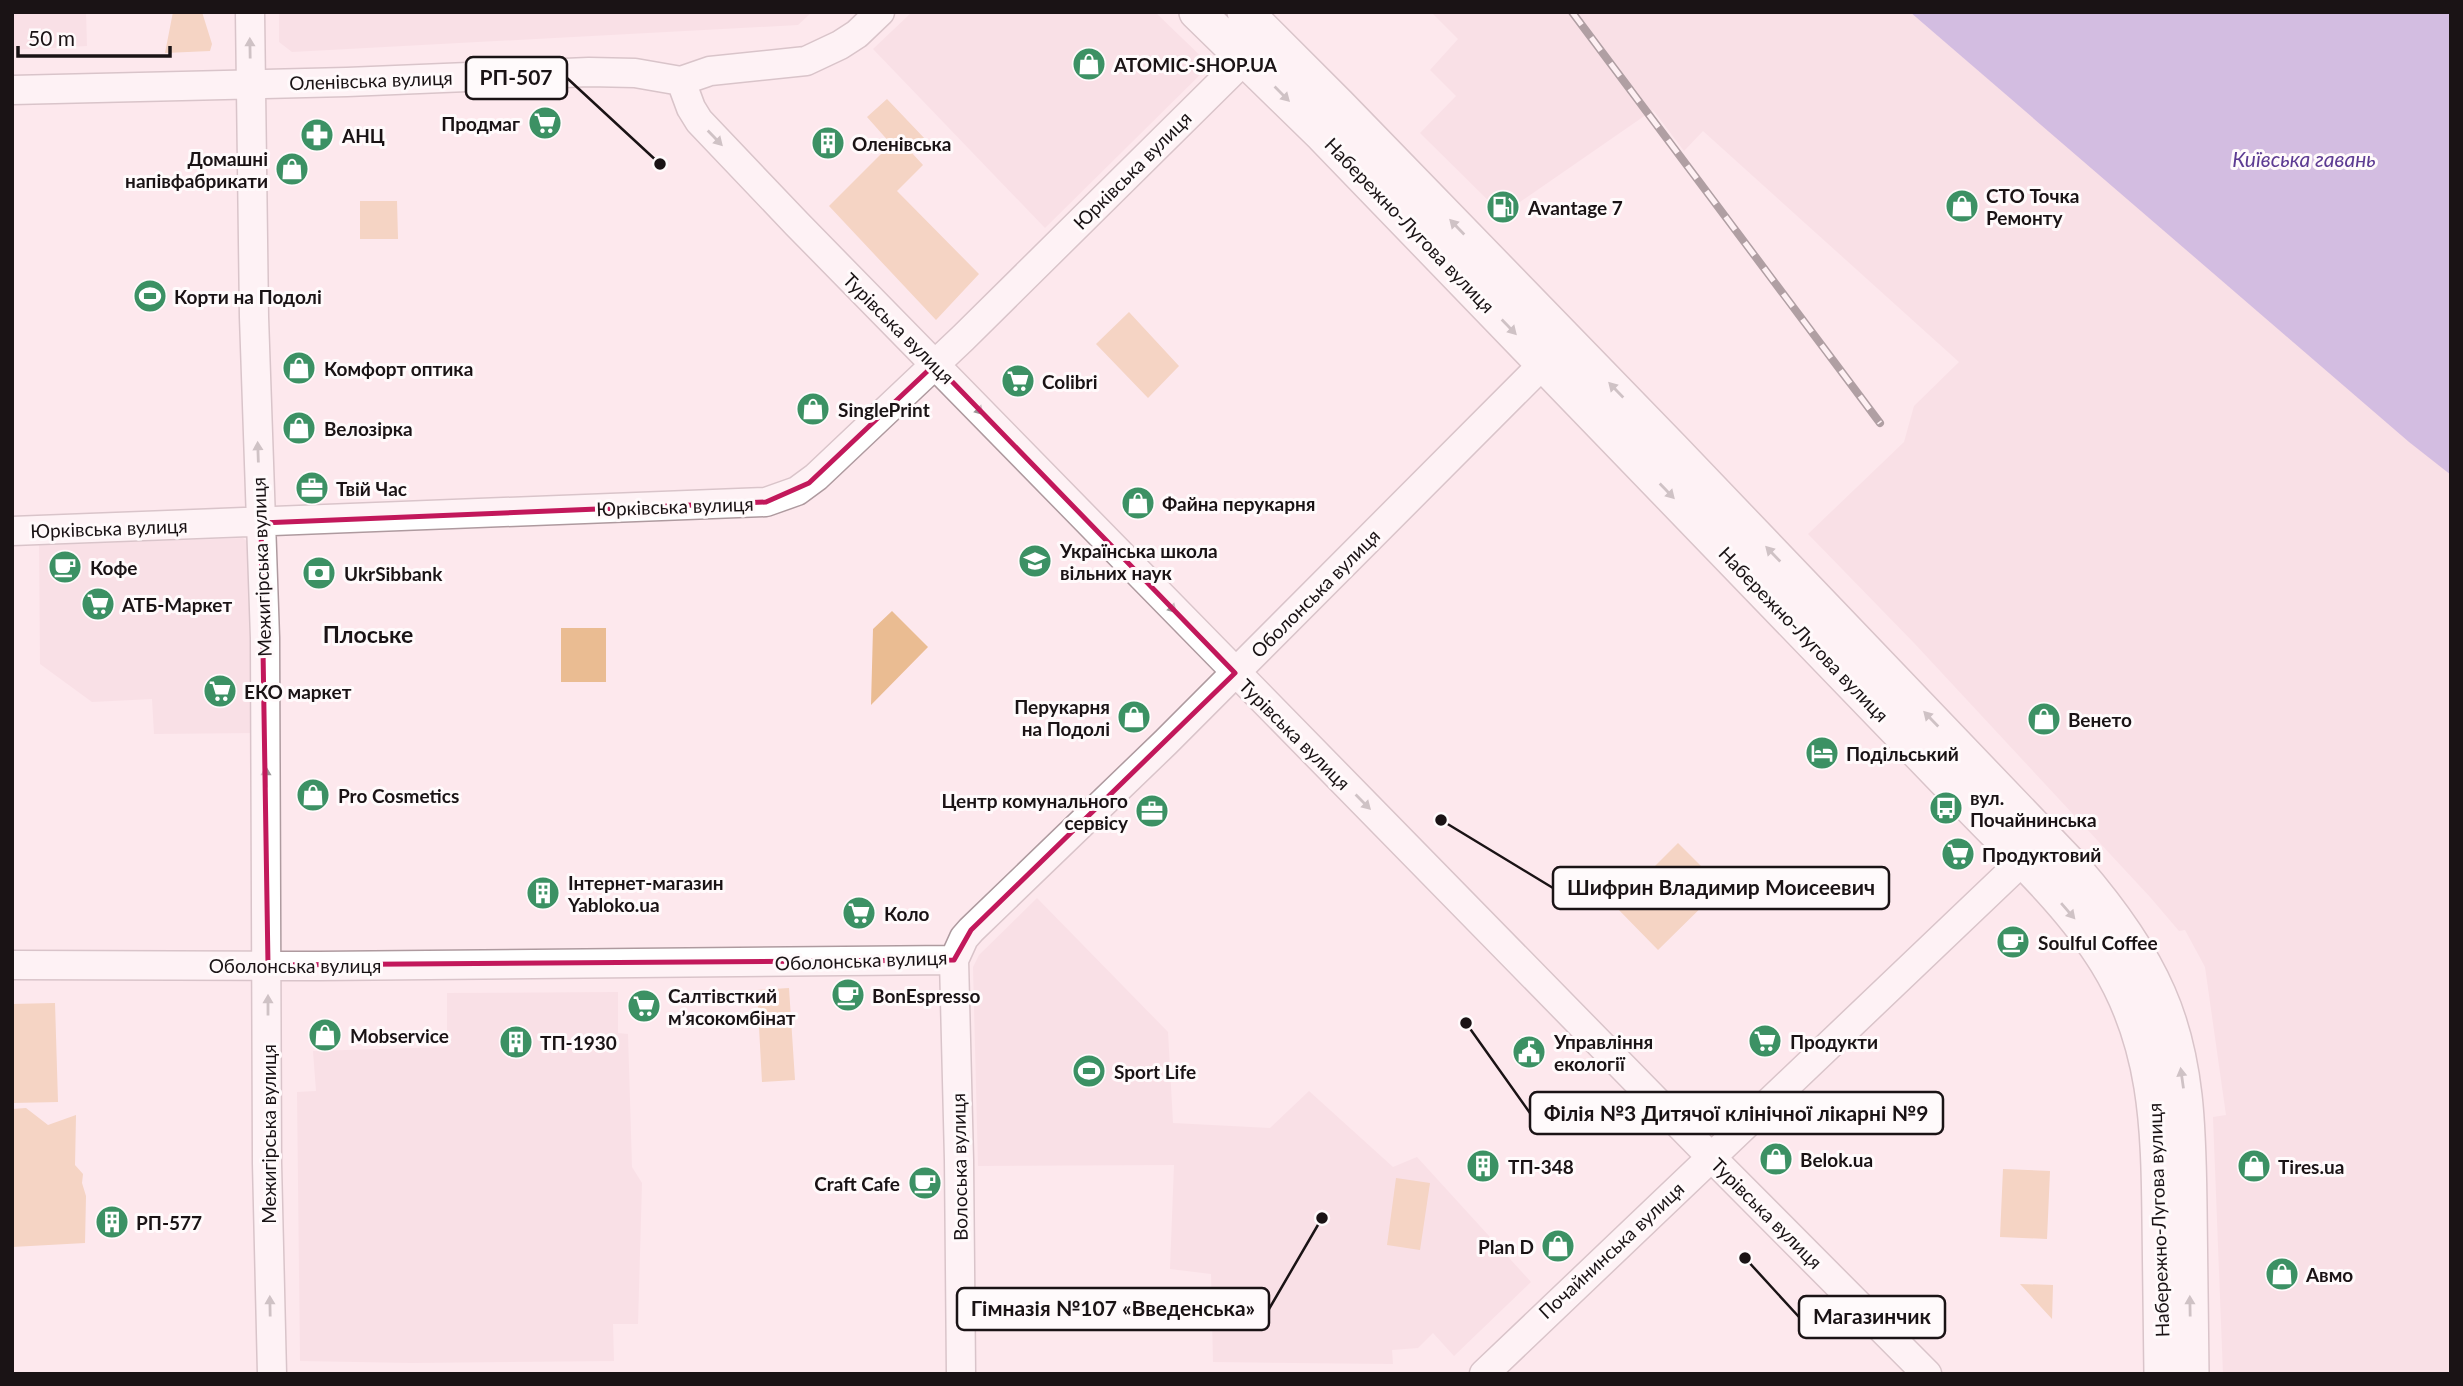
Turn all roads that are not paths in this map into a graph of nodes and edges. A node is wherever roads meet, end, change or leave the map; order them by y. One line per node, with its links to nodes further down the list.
1 (250, 12): 7 (street, Межигірська вулиця, one-way to 1)
2 (880, 12): 6 (street, Оленівська вулиця)
3 (1198, 12): 5 (main road, Набережно-Лугова вулиця)
4 (1245, 12): 14 (main road, Набережно-Лугова вулиця, one-way to 4)
5 (1245, 58): 9 (main road, Набережно-Лугова вулиця, one-way to 9); 10 (street, Юрківська вулиця)
6 (681, 80): 7 (street, Оленівська вулиця); 10 (street, Турівська вулиця, one-way to 10)
7 (251, 83): 8 (street, Оленівська вулиця); 11 (street, Межигірська вулиця, one-way to 7)
8 (12, 90)
9 (1544, 363): 13 (street, Оболонська вулиця); 14 (main road, Набережно-Лугова вулиця, one-way to 14)
10 (935, 364): 11 (street, Юрківська вулиця); 13 (street, Турівська вулиця, one-way to 13)
11 (261, 523): 12 (street, Юрківська вулиця); 17 (street, Межигірська вулиця, one-way to 11)
12 (12, 531)
13 (1235, 673): 15 (street, Оболонська вулиця); 18 (street, Турівська вулиця, one-way to 18)
14 (2034, 850): 18 (street, Почайнинська вулиця); 23 (main road, Набережно-Лугова вулиця, one-way to 23); 24 (main road, Набережно-Лугова вулиця, one-way to 14)
15 (954, 960): 17 (street, Оболонська вулиця); 20 (street, Волоська вулиця)
16 (12, 965): 17 (street, Оболонська вулиця)
17 (268, 965): 19 (street, Межигірська вулиця, one-way to 17)
18 (1711, 1157): 21 (street, Почайнинська вулиця); 22 (street, Турівська вулиця)
19 (272, 1374)
20 (961, 1374)
21 (1484, 1374)
22 (1927, 1374)
23 (2162, 1374)
24 (2191, 1374)

